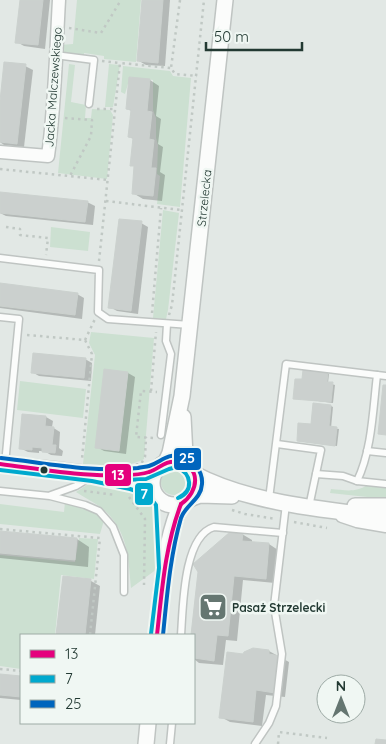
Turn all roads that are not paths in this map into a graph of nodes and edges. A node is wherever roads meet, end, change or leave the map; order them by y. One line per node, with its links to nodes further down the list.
1 (59, 0): 3 (street, Jacka Malczewskiego)
2 (224, 0): 9 (street, Strzelecka)
3 (55, 55): 4 (lane); 5 (street, Jacka Malczewskiego)
4 (90, 106)
5 (0, 152)
6 (0, 258): 8 (lane)
7 (0, 317): 17 (lane)
8 (167, 324): 9 (lane); 13 (lane)
9 (190, 326): 12 (street, Strzelecka)
10 (378, 375): 11 (lane); 14 (lane); 15 (lane)
11 (386, 376)
12 (182, 396): 18 (street, Strzelecka); 19 (street, Strzelecka)
13 (161, 435)
14 (276, 444): 21 (lane); 27 (lane)
15 (367, 451): 16 (lane); 22 (lane)
16 (386, 453)
17 (2, 464): 20 (street)
18 (161, 466): 19 (street); 20 (street); 26 (street)
19 (190, 470): 27 (street); 28 (street)
20 (87, 474): 25 (lane); 26 (street)
21 (316, 474): 22 (lane); 31 (lane)
22 (357, 481): 23 (lane)
23 (386, 484)
24 (0, 491): 25 (lane)
25 (50, 496): 37 (lane)
26 (157, 496): 28 (street); 36 (street)
27 (262, 498): 28 (street); 29 (street)
28 (185, 502): 36 (street)
29 (286, 502): 31 (street); 35 (lane)
30 (386, 506): 32 (street)
31 (309, 507): 32 (street)
32 (328, 510): 33 (street); 34 (street)
33 (386, 517)
34 (386, 526)
35 (283, 533): 39 (lane); 44 (lane)
36 (165, 568): 38 (street)
37 (124, 592)
38 (157, 634)
39 (181, 634)
40 (148, 724): 42 (street)
41 (172, 724): 43 (lane)
42 (146, 744)
43 (170, 744)
44 (255, 744)

